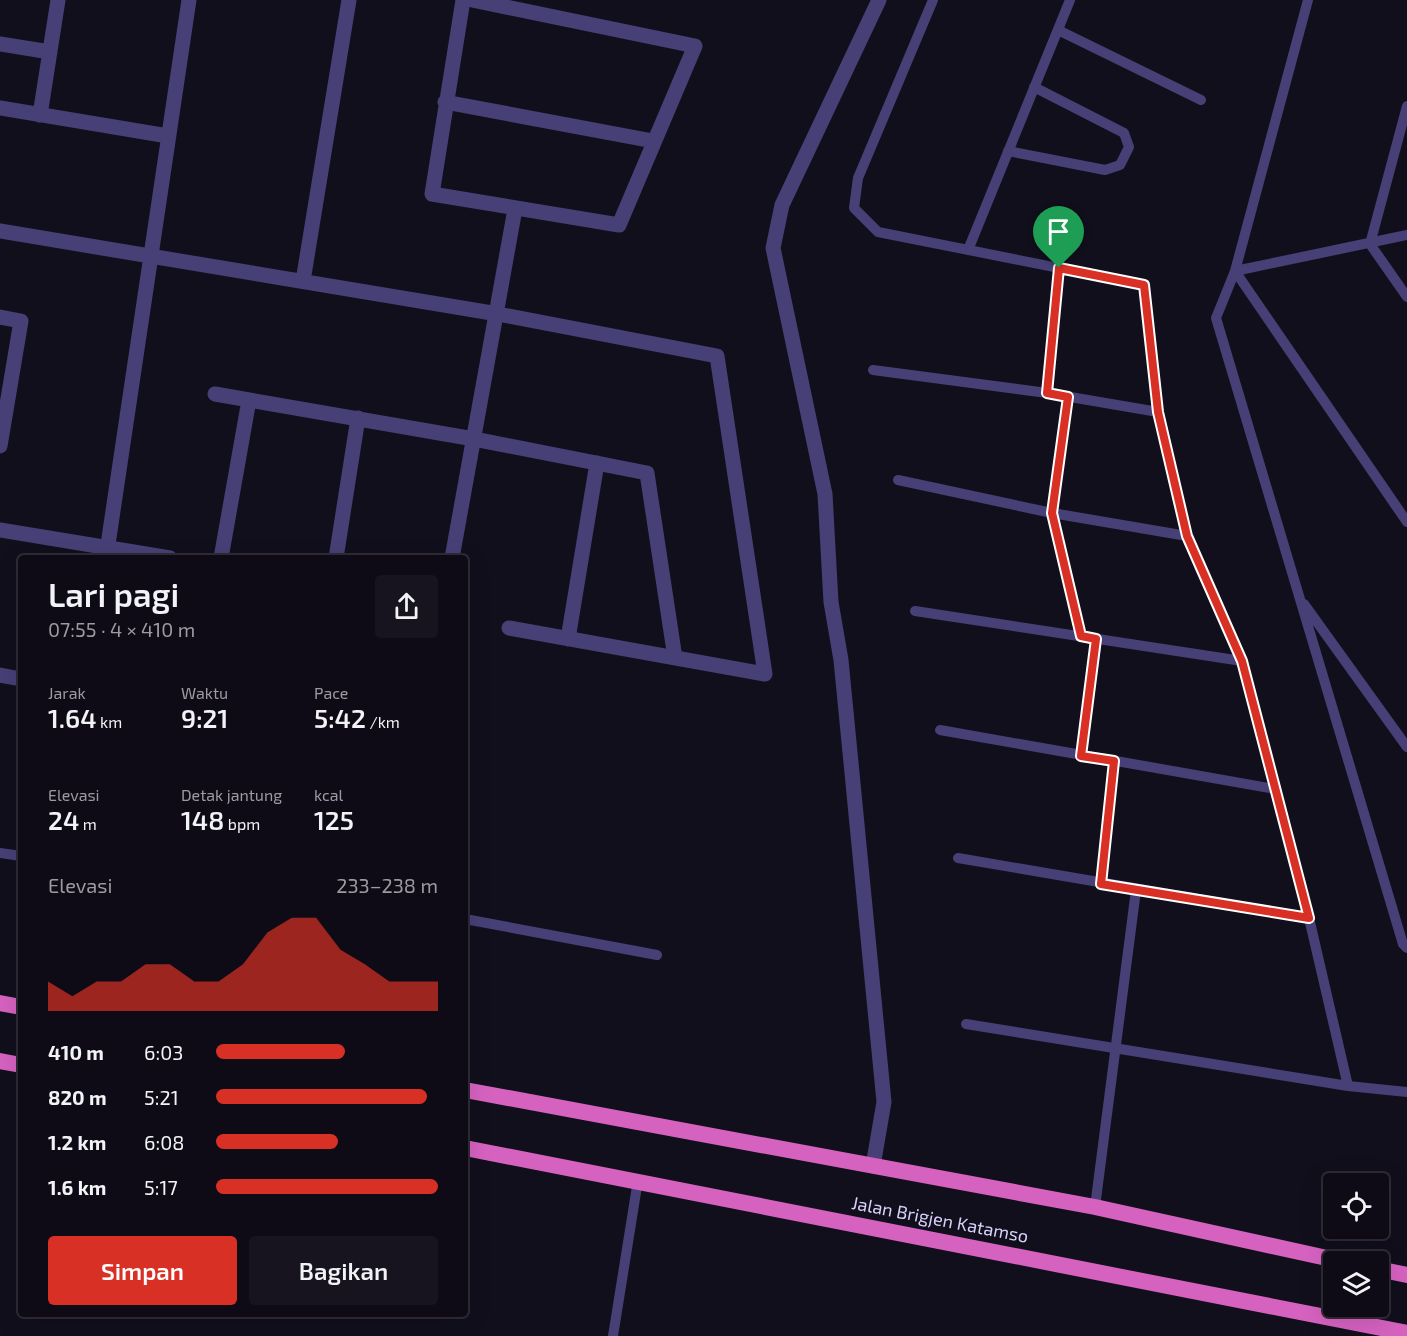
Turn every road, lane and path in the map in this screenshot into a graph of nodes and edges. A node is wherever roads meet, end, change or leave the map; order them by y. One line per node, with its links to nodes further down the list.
1 (58, 0): 12 (street)
2 (189, 0): 19 (street)
3 (348, 0): 30 (street)
4 (463, 0): 15 (street)
5 (472, 0): 20 (street)
6 (879, 0): 88 (street)
7 (933, 0): 26 (lane)
8 (1070, 0): 10 (lane)
9 (1308, 0): 29 (lane)
10 (1058, 30): 13 (lane); 14 (lane)
11 (0, 44): 12 (street)
12 (50, 52): 18 (street)
13 (1034, 87): 21 (lane); 21 (lane)
14 (1201, 100)
15 (445, 102): 20 (street); 22 (street)
16 (1407, 106): 25 (lane)
17 (0, 108): 18 (street)
18 (40, 115): 19 (street)
19 (168, 136): 27 (street)
20 (653, 141): 22 (street)
21 (1008, 151): 26 (lane)
22 (515, 209): 32 (street)
23 (0, 231): 27 (street)
24 (1407, 235): 25 (lane)
25 (1370, 244): 29 (lane); 31 (lane)
26 (968, 250): 28 (lane)
27 (150, 257): 30 (street); 49 (street)
28 (1059, 268): 35 (lane); 39 (lane)
29 (1235, 272): 46 (lane); 54 (lane)
30 (303, 280): 32 (street)
31 (1407, 297)
32 (498, 314): 41 (street); 60 (street)
33 (0, 318): 42 (street)
34 (873, 370): 35 (lane)
35 (1047, 393): 37 (lane)
36 (215, 394): 38 (street)
37 (1068, 397): 39 (lane); 45 (lane)
38 (249, 400): 40 (street); 51 (street)
39 (1158, 412): 48 (lane)
40 (358, 418): 41 (street); 52 (street)
41 (474, 439): 43 (street); 53 (street)
42 (0, 442)
43 (597, 463): 58 (street); 60 (street)
44 (898, 480): 45 (lane)
45 (1052, 513): 48 (lane); 57 (lane)
46 (1407, 522)
47 (0, 530): 49 (street)
48 (1187, 536): 61 (lane)
49 (107, 553): 50 (street)
50 (132, 555)
51 (222, 555)
52 (336, 555)
53 (453, 555)
54 (1298, 596): 65 (lane); 76 (lane)
55 (915, 610): 57 (lane)
56 (509, 628): 58 (street)
57 (1081, 636): 59 (lane)
58 (568, 639): 60 (street)
59 (1096, 639): 61 (lane); 66 (lane)
60 (675, 658)
61 (1242, 661): 68 (lane)
62 (0, 675): 63 (street)
63 (18, 678)
64 (939, 730): 66 (lane)
65 (1407, 747)
66 (1081, 756): 67 (lane)
67 (1114, 761): 68 (lane); 72 (lane)
68 (1275, 789): 74 (lane)
69 (0, 853): 70 (lane)
70 (18, 856)
71 (958, 858): 72 (lane)
72 (1101, 884): 73 (lane)
73 (1136, 890): 74 (lane); 81 (lane)
74 (1309, 918): 84 (lane)
75 (468, 920): 77 (lane)
76 (1407, 948)
77 (657, 955)
78 (0, 1003): 79 (highway)
79 (18, 1006)
80 (966, 1024): 81 (lane)
81 (1116, 1047): 84 (lane); 90 (lane)
82 (0, 1061): 83 (highway)
83 (18, 1064)
84 (1348, 1086): 86 (lane)
85 (468, 1091): 88 (highway)
86 (1407, 1092)
87 (468, 1149): 89 (highway, Jalan Brigjen Katamso)
88 (873, 1166): 90 (highway)
89 (638, 1180): 94 (highway, Jalan Brigjen Katamso); 95 (lane)
90 (1095, 1207): 91 (highway)
91 (1323, 1257)
92 (1389, 1271): 93 (highway)
93 (1407, 1275)
94 (1407, 1333)
95 (613, 1336)

